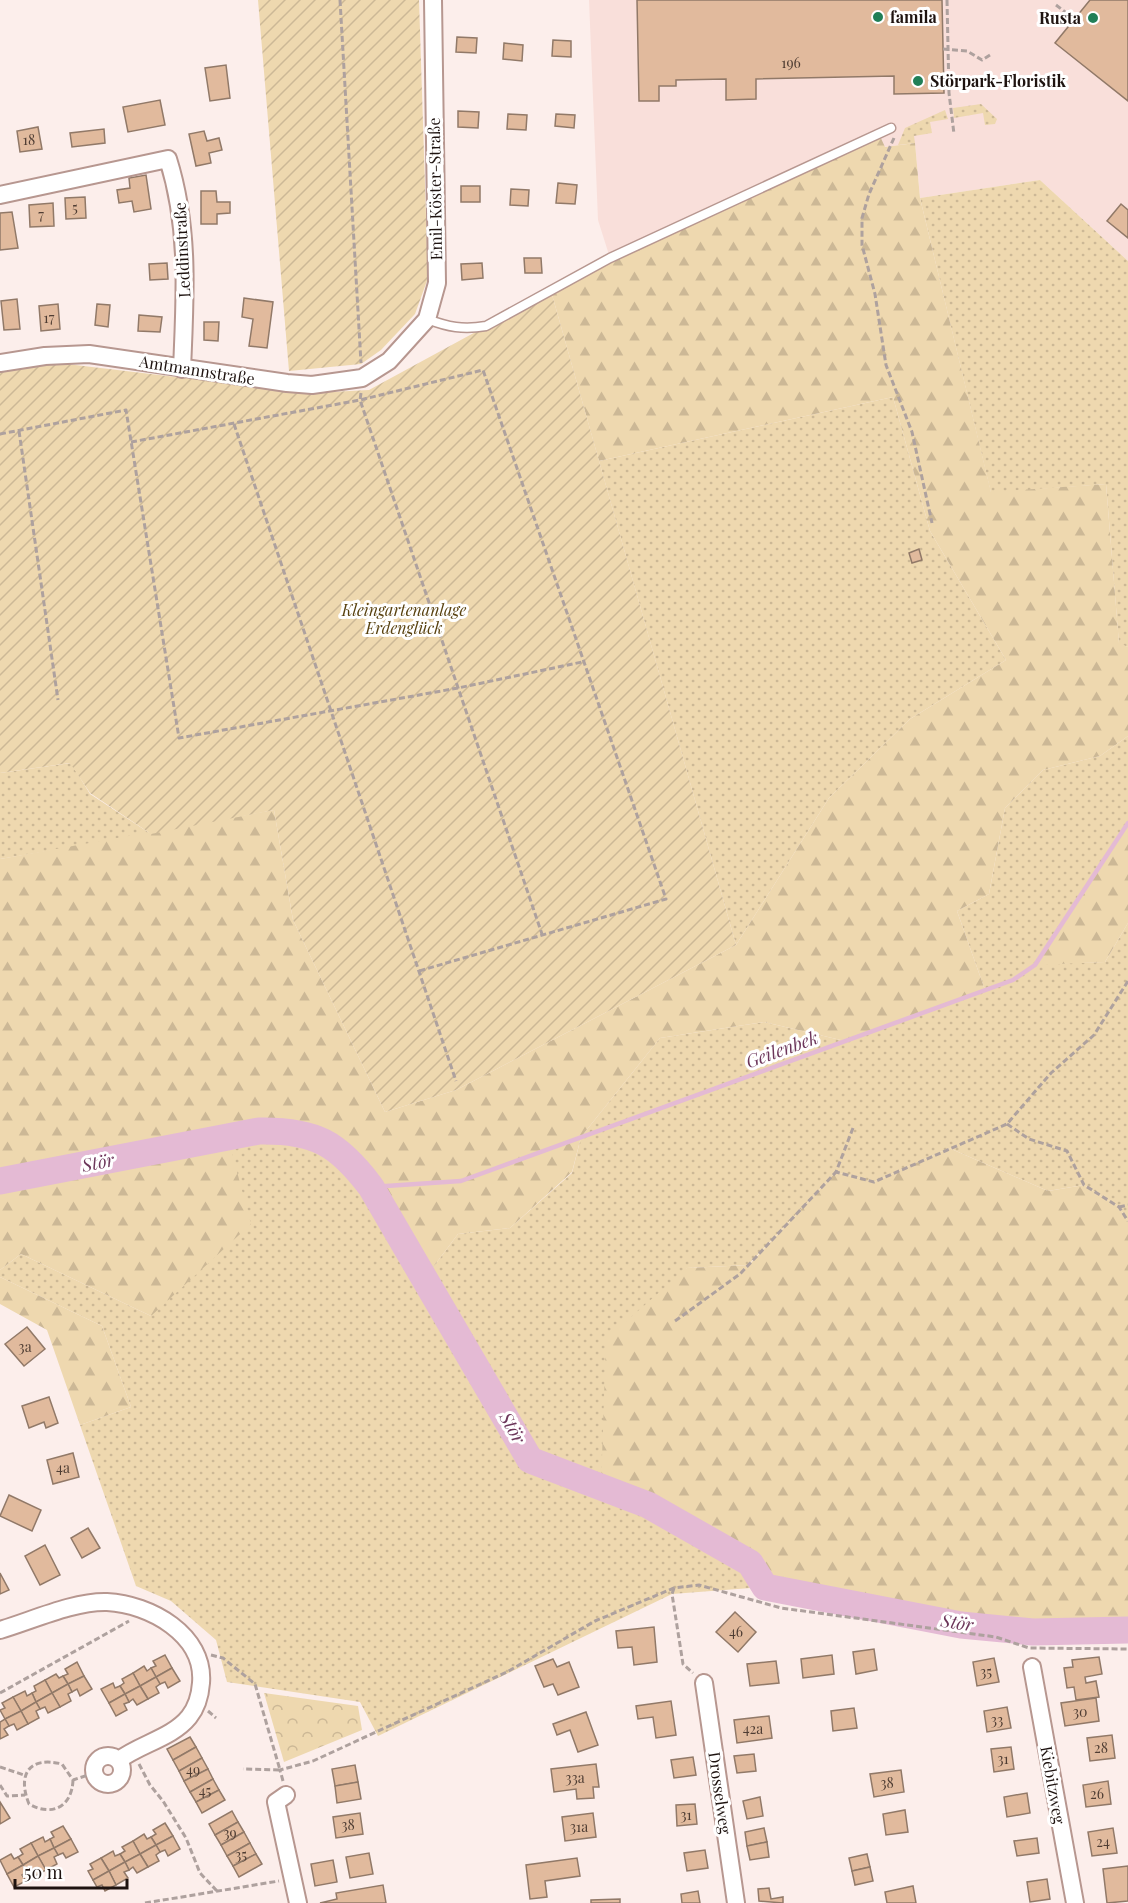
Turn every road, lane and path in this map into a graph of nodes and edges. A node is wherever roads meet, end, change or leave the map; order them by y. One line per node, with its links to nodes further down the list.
1 (340, 0): 16 (path)
2 (433, 0): 12 (street, Emil-Köster-Straße)
3 (947, 0): 7 (path)
4 (1056, 5): 5 (path)
5 (1074, 19)
6 (943, 49): 7 (path)
7 (948, 49): 8 (path); 10 (path)
8 (990, 55)
9 (891, 128): 12 (lane); 22 (path)
10 (954, 134)
11 (0, 195): 15 (street, Leddinstraße)
12 (427, 319): 13 (street, Emil-Köster-Straße)
13 (389, 361): 16 (street, Amtmannstraße)
14 (0, 363): 15 (street, Amtmannstraße)
15 (182, 369): 16 (street, Amtmannstraße)
16 (362, 378): 17 (path)
17 (360, 400): 18 (path); 23 (path); 24 (path)
18 (234, 424): 21 (path); 26 (path)
19 (19, 431): 20 (path); 21 (path); 25 (path)
20 (0, 434)
21 (131, 442): 26 (path)
22 (932, 523)
23 (583, 662): 24 (path); 27 (path)
24 (458, 688): 26 (path); 27 (path)
25 (58, 700)
26 (331, 711): 28 (path)
27 (543, 937): 28 (path)
28 (419, 970): 30 (path)
29 (1128, 981): 31 (path)
30 (456, 1081)
31 (1007, 1124): 33 (path); 35 (path)
32 (853, 1128): 33 (path)
33 (836, 1172): 37 (path)
34 (1128, 1205): 35 (path)
35 (1119, 1207): 36 (path)
36 (1128, 1221)
37 (675, 1321)
38 (674, 1588): 41 (path); 44 (path); 49 (path)
39 (146, 1611): 40 (street); 42 (street); 45 (path)
40 (0, 1630)
41 (1128, 1649)
42 (195, 1651): 46 (street); 49 (path)
43 (1032, 1667): 61 (street, Kiebitzweg)
44 (704, 1683): 60 (street, Drosselweg)
45 (0, 1693)
46 (132, 1749): 50 (street); 57 (path)
47 (0, 1767): 51 (path)
48 (243, 1770): 49 (path)
49 (280, 1770): 55 (path)
50 (94, 1773): 52 (path)
51 (24, 1774): 52 (path); 54 (path)
52 (73, 1780): 54 (path)
53 (0, 1785): 54 (path)
54 (25, 1795)
55 (286, 1795): 56 (street)
56 (292, 1878): 57 (path); 59 (street)
57 (217, 1891): 58 (path)
58 (145, 1903)
59 (298, 1903)
60 (736, 1903)
61 (1075, 1903)

